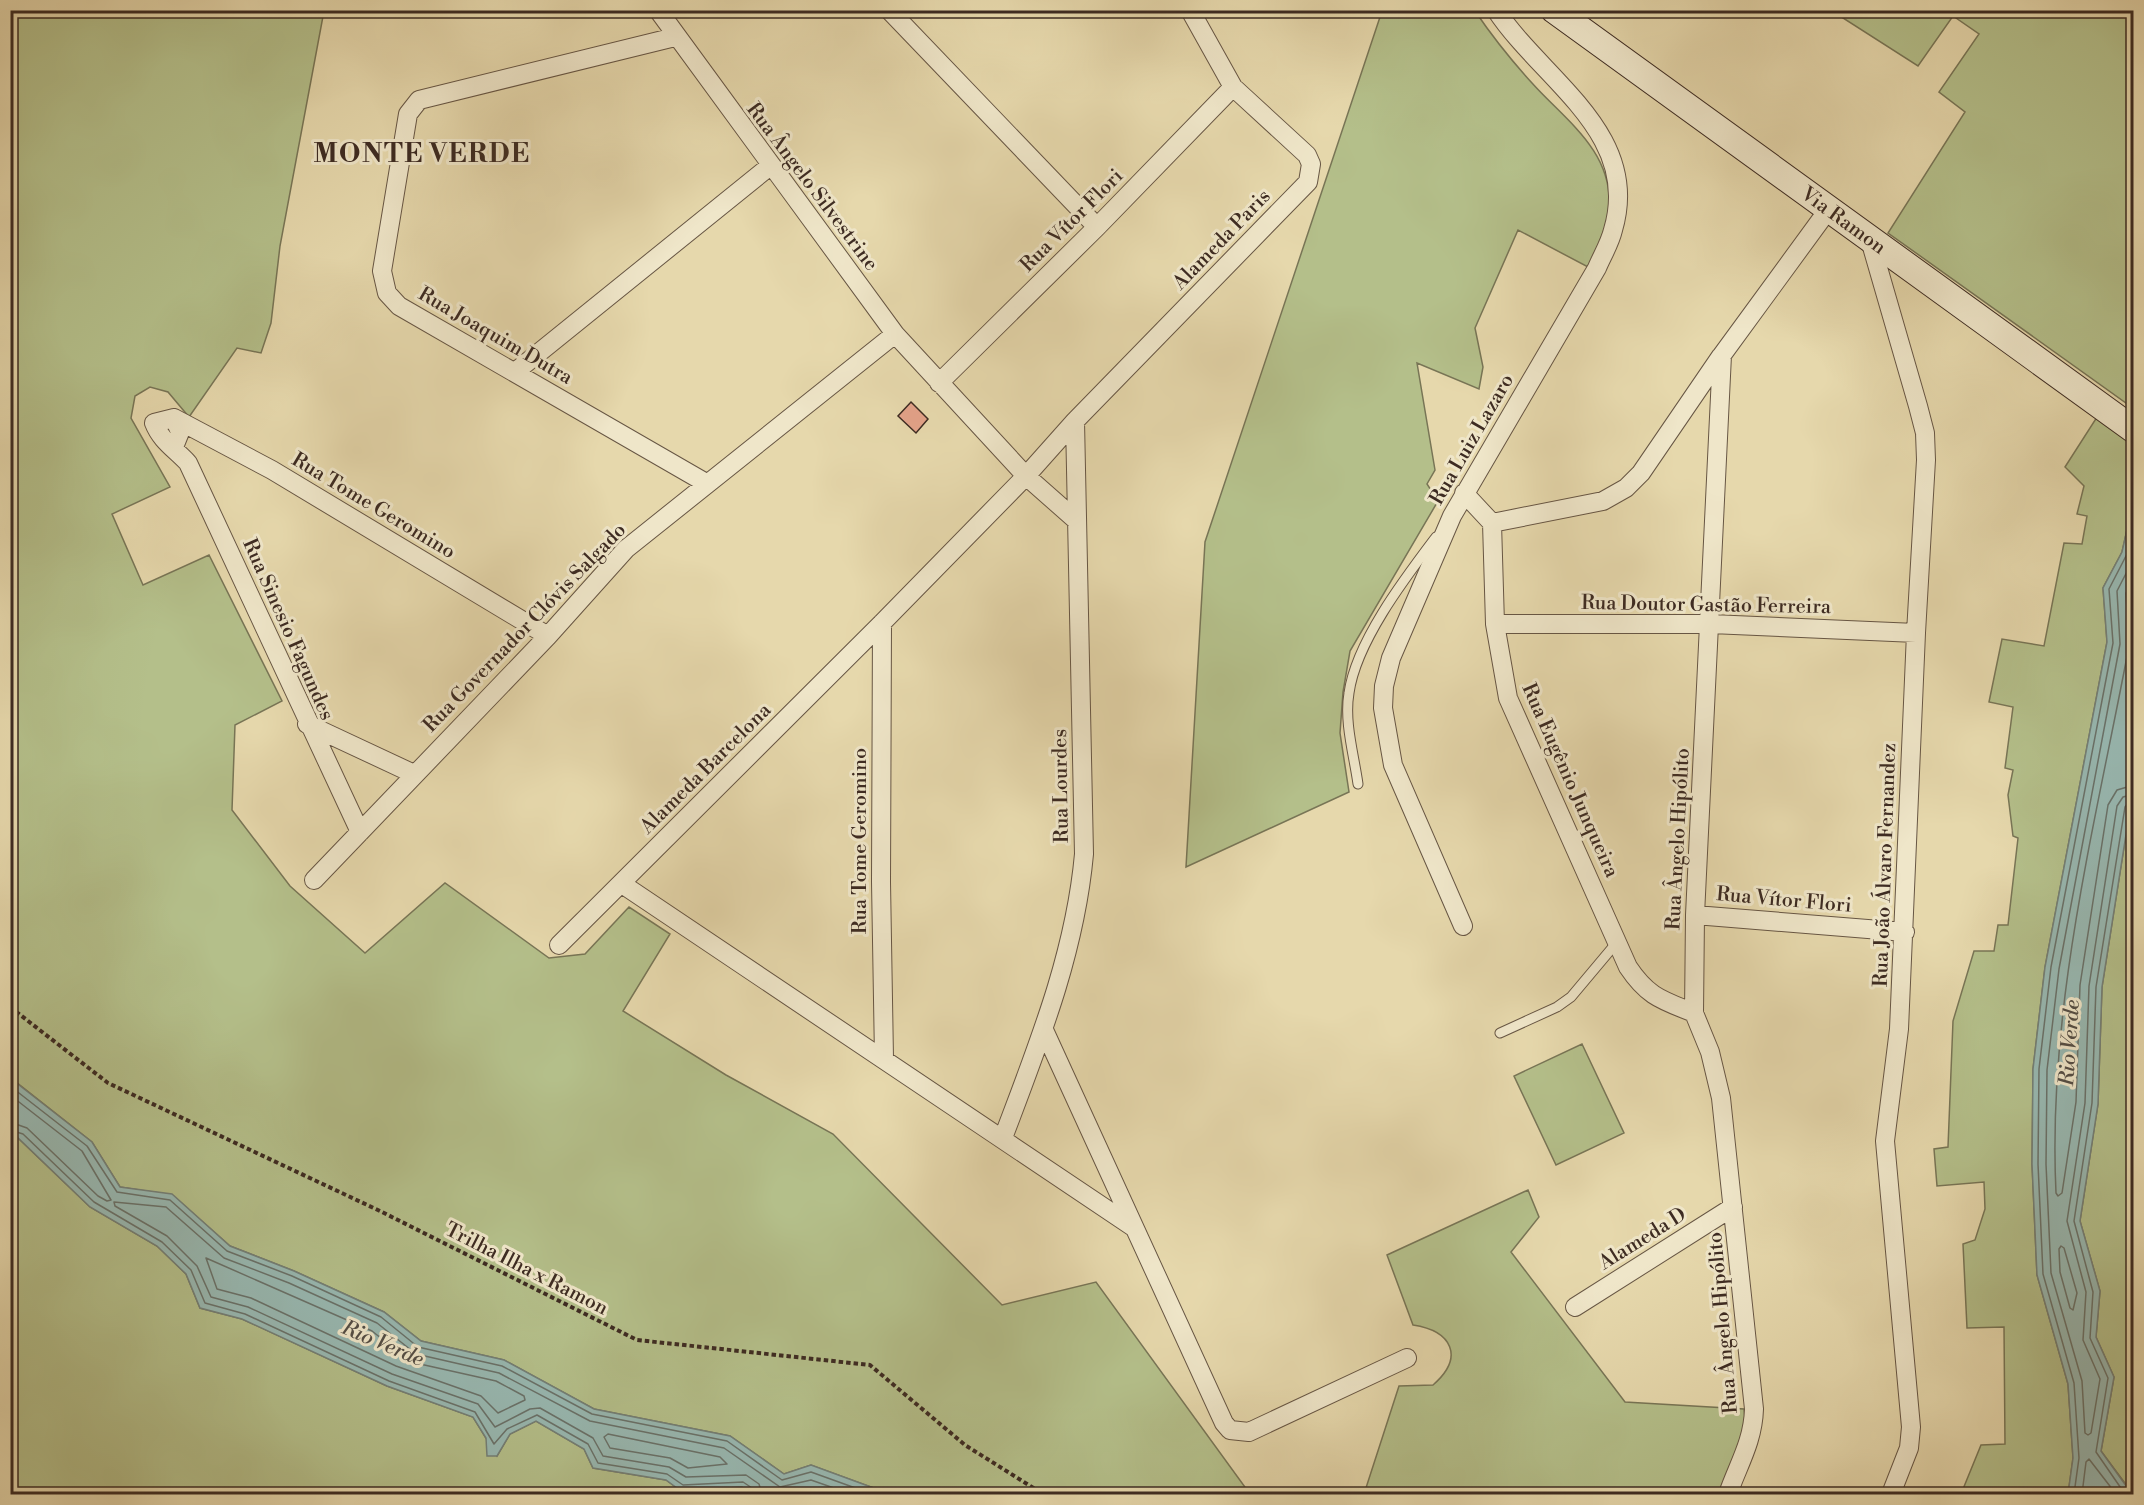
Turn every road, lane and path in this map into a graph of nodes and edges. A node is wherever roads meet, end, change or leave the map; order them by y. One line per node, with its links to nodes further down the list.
1 (657, 10): 6 (street, Rua Ângelo Silvestrine)
2 (889, 10): 10 (street)
3 (1190, 10): 7 (street, Alameda Paris)
4 (1496, 10): 21 (street, Rua Luiz Lazaro)
5 (1554, 10): 9 (main road, Via Ramon)
6 (675, 37): 8 (street, Rua Ângelo Silvestrine); 14 (street, Rua Joaquim Dutra)
7 (1233, 87): 10 (street, Rua Vítor Flori); 17 (street, Alameda Paris)
8 (770, 166): 12 (street, Rua Ângelo Silvestrine); 14 (street)
9 (1828, 210): 11 (main road, Via Ramon); 13 (street)
10 (1097, 227): 15 (street, Rua Vítor Flori)
11 (1870, 240): 18 (main road, Via Ramon); 28 (street, Rua João Álvaro Fernandez)
12 (896, 334): 15 (street, Rua Ângelo Silvestrine); 20 (street, Rua Governador Clóvis Salgado)
13 (1722, 355): 24 (street); 27 (street, Rua Ângelo Hipólito)
14 (515, 372): 20 (street, Rua Joaquim Dutra)
15 (939, 383): 19 (street, Rua Ângelo Silvestrine)
16 (174, 417): 29 (street, Rua Tome Geromino); 30 (street, Rua Sinesio Fagundes)
17 (1075, 421): 19 (street, Alameda Paris); 23 (street, Rua Lourdes)
18 (2133, 430)
19 (1026, 476): 23 (street, Rua Ângelo Silvestrine); 25 (street, Alameda Barcelona)
20 (706, 483): 29 (street, Rua Governador Clóvis Salgado)
21 (1464, 493): 22 (street, Rua Luiz Lazaro); 24 (street)
22 (1452, 516): 32 (lane); 37 (street, Rua Luiz Lazaro)
23 (1077, 521): 43 (street, Rua Lourdes)
24 (1492, 523): 26 (street, Rua Eugênio Junqueira)
25 (882, 623): 35 (street, Alameda Barcelona); 45 (street, Rua Tome Geromino)
26 (1495, 624): 27 (street, Rua Doutor Gastão Ferreira); 39 (street, Rua Eugênio Junqueira)
27 (1711, 624): 28 (street, Rua Doutor Gastão Ferreira); 36 (street, Rua Ângelo Hipólito)
28 (1916, 633): 38 (street, Rua João Álvaro Fernandez)
29 (548, 636): 31 (street, Rua Governador Clóvis Salgado)
30 (307, 724): 31 (street); 33 (street, Rua Sinesio Fagundes)
31 (414, 774): 33 (street, Rua Governador Clóvis Salgado)
32 (1358, 784)
33 (360, 832): 34 (street, Rua Governador Clóvis Salgado)
34 (314, 880)
35 (622, 884): 40 (street, Alameda Barcelona); 45 (street)
36 (1695, 915): 38 (street, Rua Vítor Flori); 42 (street, Rua Ângelo Hipólito)
37 (1463, 926)
38 (1905, 932): 53 (street, Rua João Álvaro Fernandez)
39 (1618, 941): 42 (street, Rua Eugênio Junqueira); 44 (lane)
40 (560, 945)
41 (10, 1007): 51 (path, Trilha Ilha x Ramon)
42 (1694, 1013): 47 (street, Rua Ângelo Hipólito)
43 (1044, 1030): 46 (street, Rua Lourdes); 48 (street)
44 (1500, 1033)
45 (884, 1058): 46 (street)
46 (1003, 1138): 48 (street)
47 (1733, 1208): 49 (street, Alameda D); 52 (street, Rua Ângelo Hipólito)
48 (1134, 1228): 50 (street)
49 (1575, 1307)
50 (1407, 1358)
51 (1043, 1494)
52 (1728, 1494)
53 (1892, 1494)

